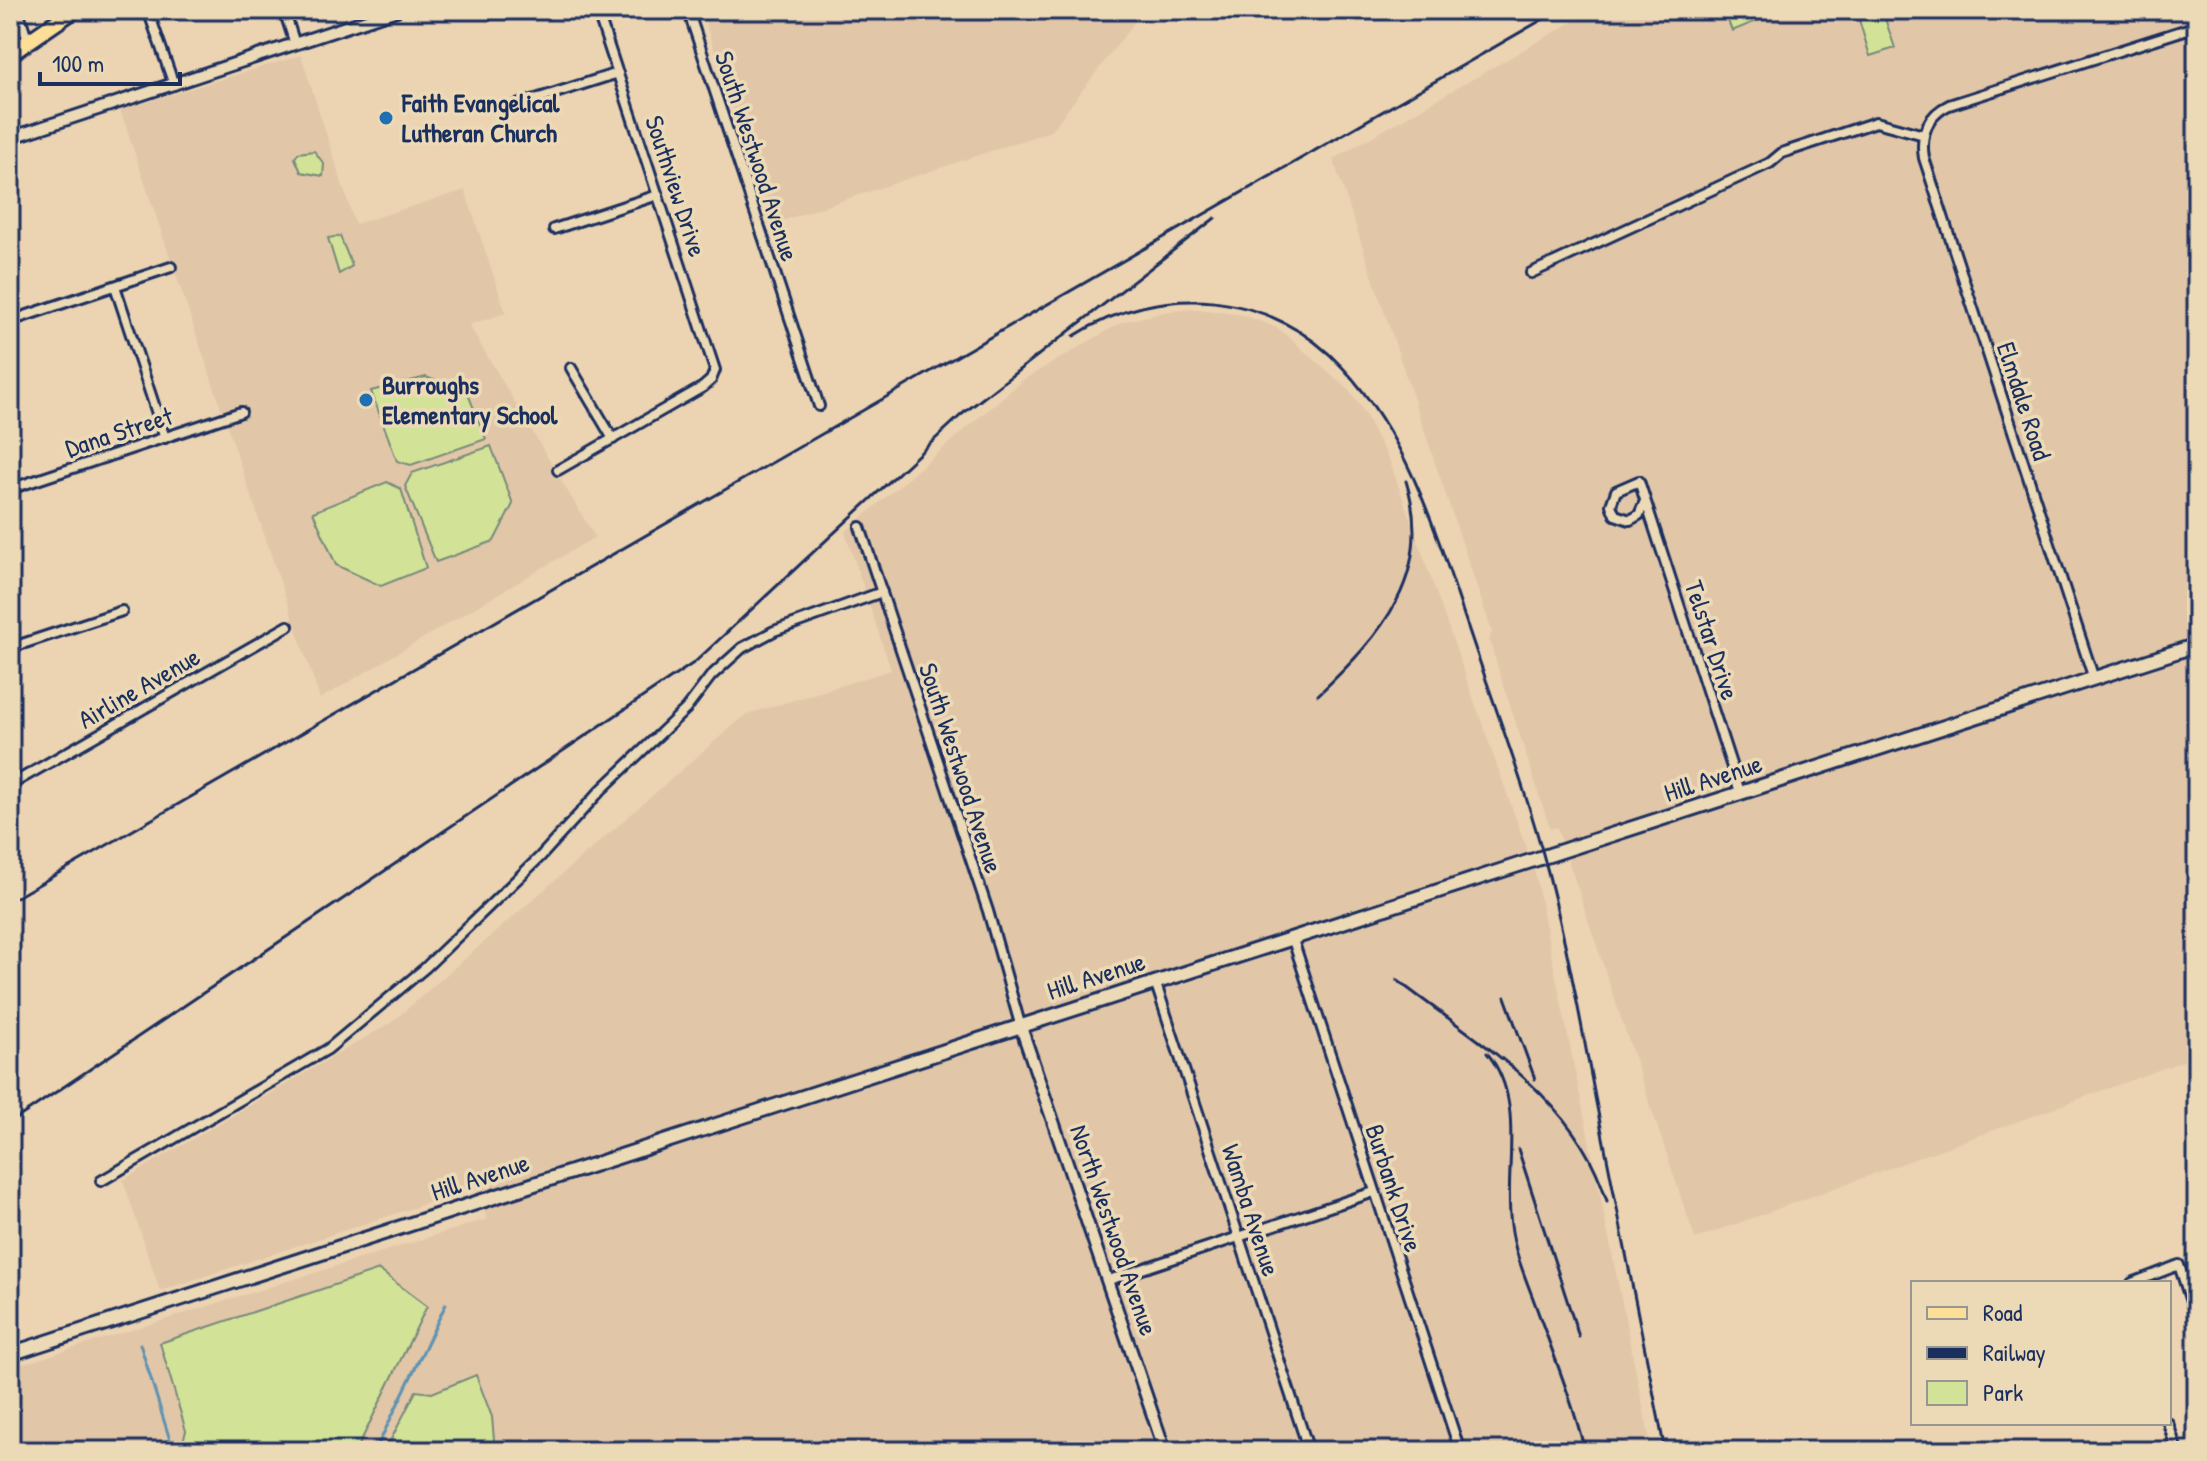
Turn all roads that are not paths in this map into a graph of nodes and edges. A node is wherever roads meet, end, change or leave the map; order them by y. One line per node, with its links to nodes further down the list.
1 (18, 10): 9 (street)
2 (74, 10): 9 (main road)
3 (148, 10): 13 (street)
4 (284, 10): 10 (street)
5 (397, 10): 10 (street)
6 (597, 10): 12 (street, Southview Drive)
7 (688, 10): 24 (street, South Westwood Avenue)
8 (2197, 26): 15 (street)
9 (28, 41): 11 (main road)
10 (295, 44): 13 (street)
11 (10, 54)
12 (618, 73): 14 (street); 17 (street, Southview Drive)
13 (174, 85): 16 (street)
14 (514, 106)
15 (1924, 135): 20 (street); 37 (street, Elmdale Road)
16 (10, 138)
17 (658, 195): 18 (street); 27 (street, Southview Drive)
18 (554, 229)
19 (171, 267): 21 (street)
20 (1531, 273)
21 (115, 286): 22 (street); 26 (street)
22 (10, 321)
23 (571, 368): 27 (street)
24 (819, 406)
25 (241, 412): 26 (street, Dana Street)
26 (165, 438): 29 (street, Dana Street)
27 (613, 439): 28 (street)
28 (558, 470)
29 (10, 489)
30 (1645, 501): 30 (street); 39 (street, Telstar Drive)
31 (860, 527): 32 (street, South Westwood Avenue)
32 (882, 592): 42 (street, South Westwood Avenue); 43 (street)
33 (122, 611): 36 (street)
34 (288, 626): 38 (street, Airline Avenue)
35 (2197, 645): 37 (main road, Hill Avenue)
36 (10, 648)
37 (2094, 679): 39 (main road, Hill Avenue)
38 (10, 785)
39 (1740, 792): 40 (main road, Hill Avenue)
40 (1292, 937): 41 (main road, Hill Avenue); 44 (street, Burbank Drive)
41 (1155, 980): 42 (main road, Hill Avenue); 45 (street, Wamba Avenue)
42 (1020, 1024): 46 (street, North Westwood Avenue); 49 (main road, Hill Avenue)
43 (101, 1181)
44 (1374, 1192): 45 (street); 53 (street, Burbank Drive)
45 (1239, 1238): 46 (street); 52 (street, Wamba Avenue)
46 (1109, 1280): 51 (street, North Westwood Avenue)
47 (2137, 1281): 48 (street)
48 (2197, 1320)
49 (10, 1354)
50 (2169, 1425): 54 (street)
51 (1165, 1451)
52 (1309, 1451)
53 (1460, 1451)
54 (2177, 1451)

